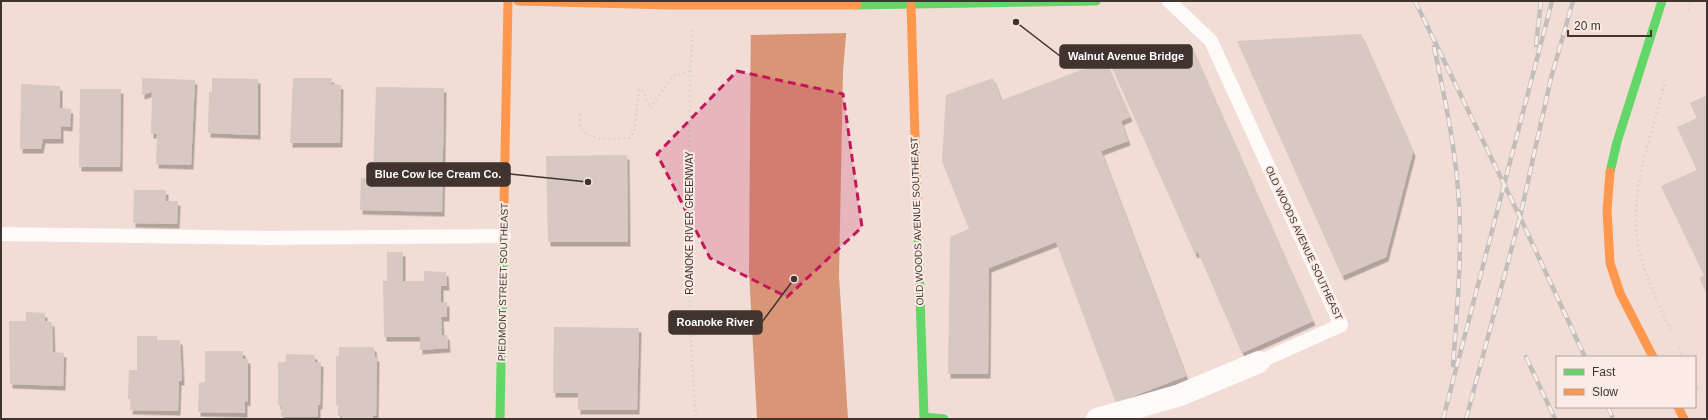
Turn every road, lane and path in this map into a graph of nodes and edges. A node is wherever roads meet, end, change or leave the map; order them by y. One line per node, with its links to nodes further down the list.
1 (508, 1): 13 (main road, PIEDMONT STREET SOUTHEAST)
2 (518, 1): 6 (main road)
3 (1096, 1): 7 (main road)
4 (1169, 1): 18 (lane, OLD WOODS AVENUE SOUTHEAST)
5 (1662, 1): 16 (main road)
6 (595, 2): 7 (main road)
7 (911, 5): 22 (main road, OLD WOODS AVENUE SOUTHEAST)
8 (691, 50): 9 (path, ROANOKE RIVER GREENWAY)
9 (690, 71): 11 (path); 21 (path, ROANOKE RIVER GREENWAY)
10 (1661, 84): 14 (path)
11 (580, 114)
12 (1, 234): 13 (lane)
13 (504, 236): 20 (main road, PIEDMONT STREET SOUTHEAST)
14 (1672, 334)
15 (1678, 346): 17 (path)
16 (1652, 356)
17 (1683, 356)
18 (1259, 362): 23 (street, OLD WOODS AVENUE SOUTHEAST)
19 (1678, 408): 24 (main road)
20 (500, 419)
21 (696, 419)
22 (944, 419)
23 (1097, 419)
24 (1684, 419)

